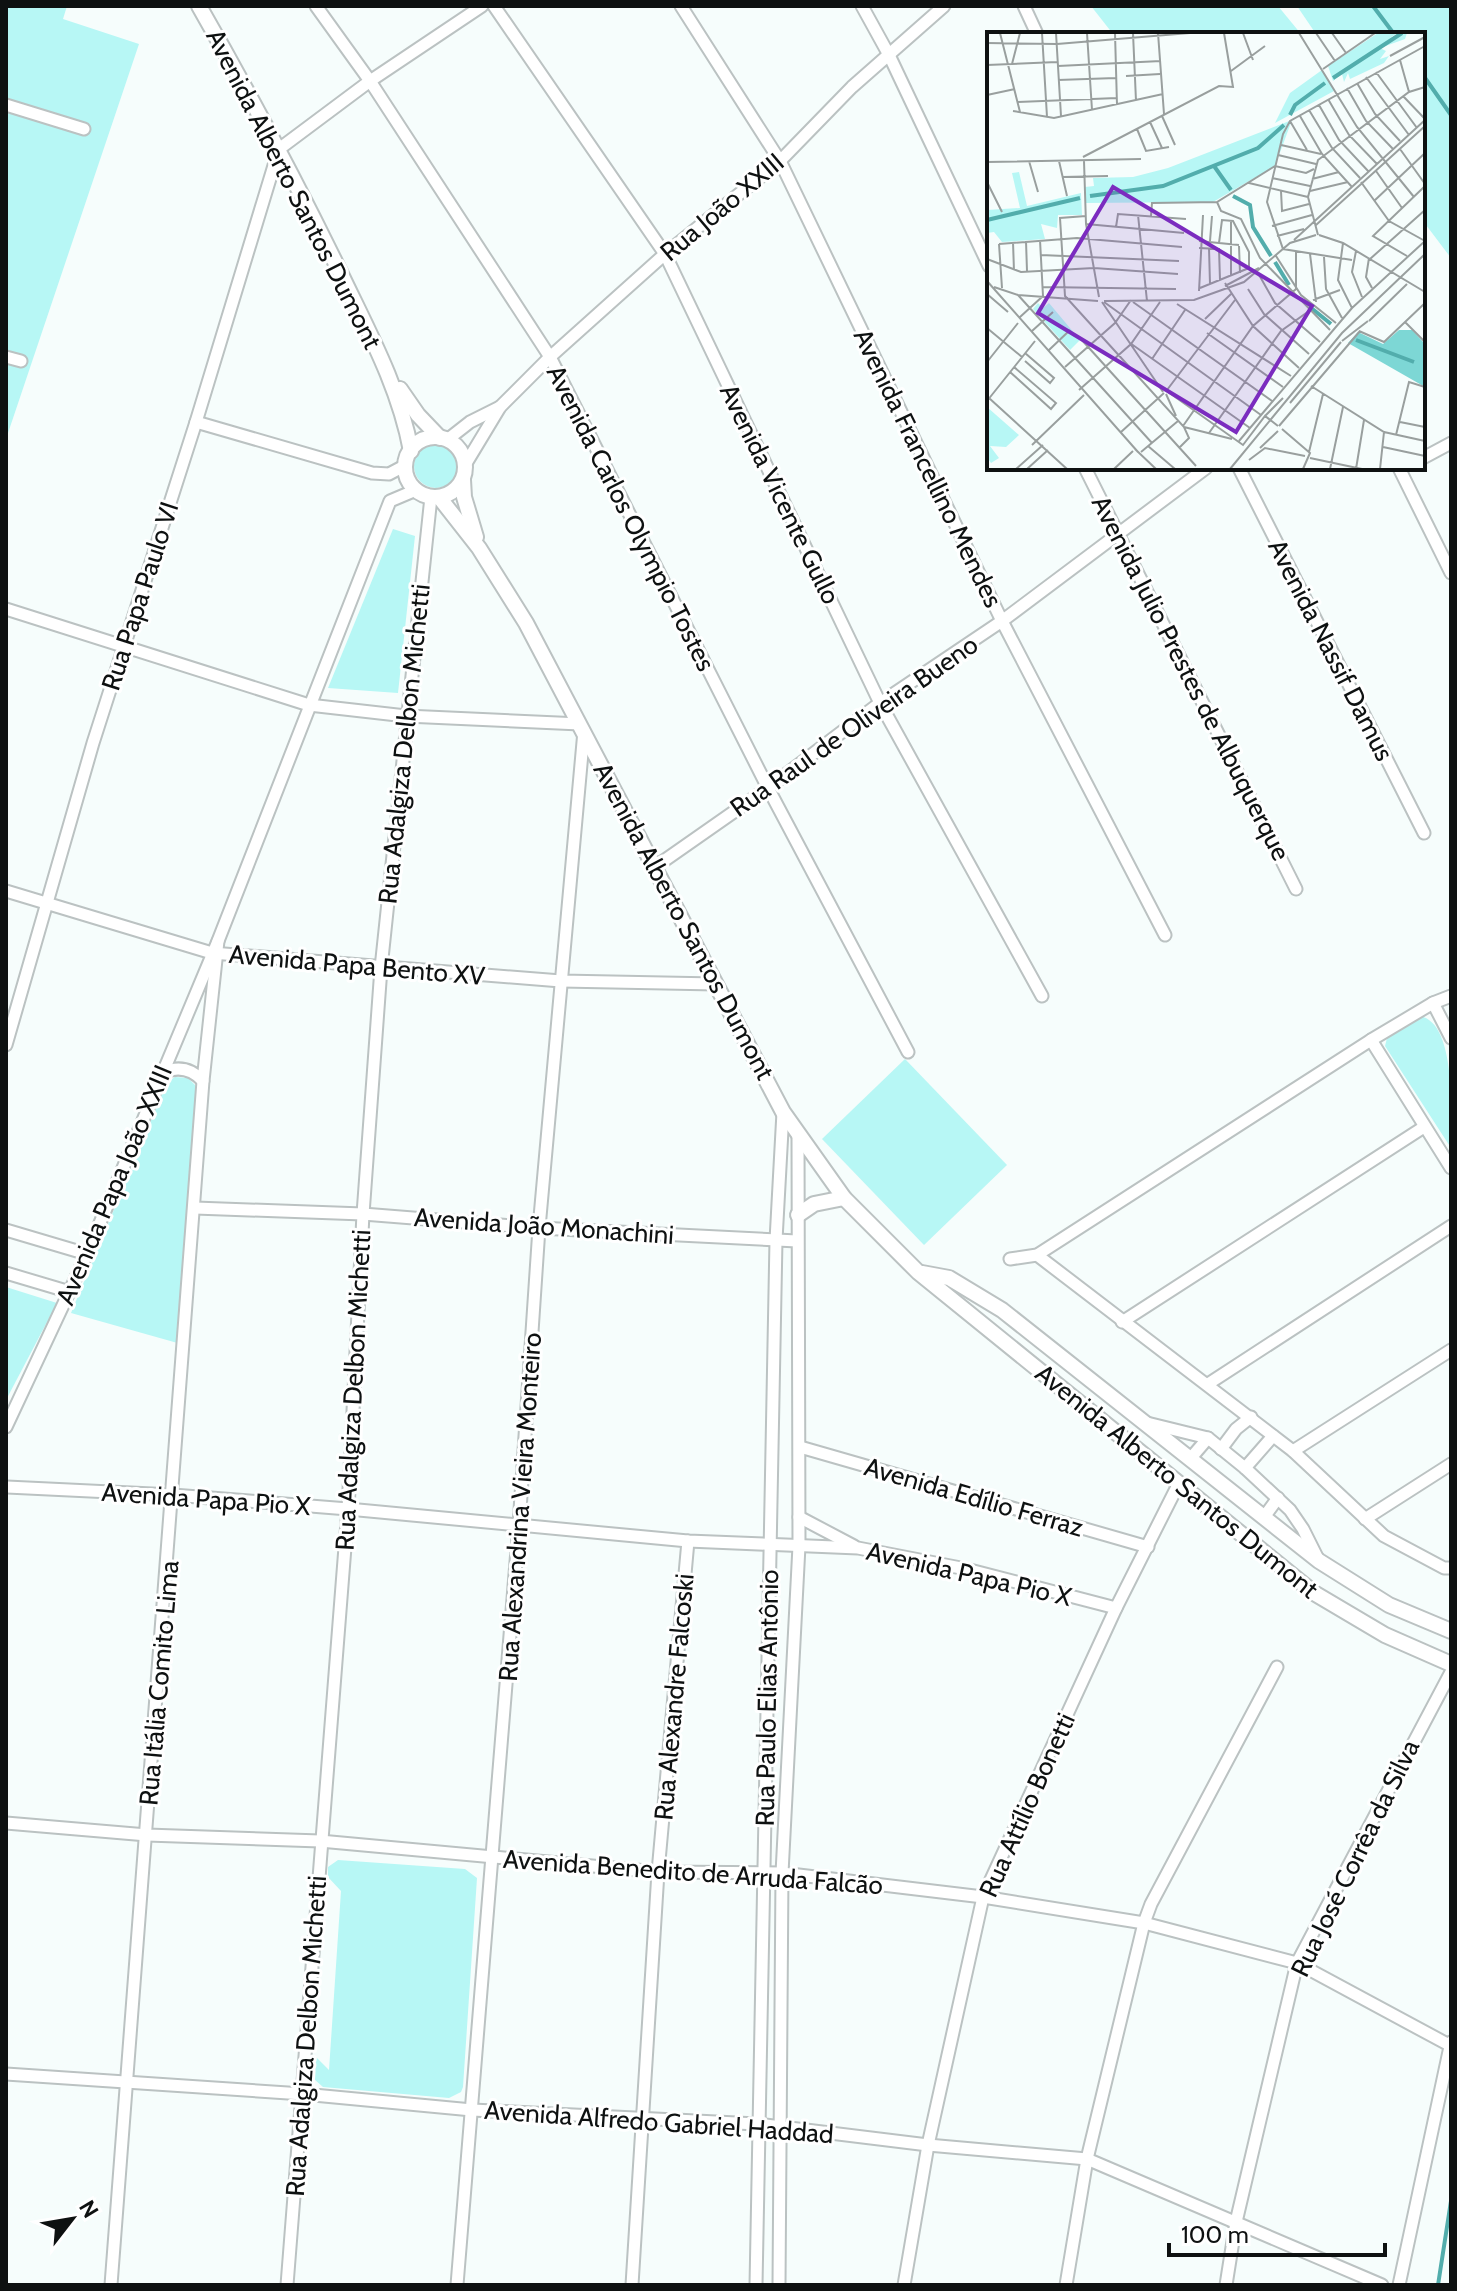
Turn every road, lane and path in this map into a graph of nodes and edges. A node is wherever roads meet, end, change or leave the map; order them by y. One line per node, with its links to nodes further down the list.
1 (199, 6): 14 (street, Avenida Alberto Santos Dumont)
2 (316, 6): 11 (street, Avenida Carlos Olympio Tostes)
3 (482, 6): 11 (street)
4 (494, 6): 16 (street, Avenida Vicente Gullo)
5 (681, 6): 15 (street, Avenida Francellino Mendes)
6 (862, 6): 10 (street)
7 (944, 6): 10 (street, Rua João XXIII)
8 (1024, 6): 9 (street)
9 (1036, 32)
10 (889, 55): 15 (street, Rua João XXIII); 17 (street)
11 (370, 81): 14 (street); 19 (street, Avenida Carlos Olympio Tostes)
12 (6, 105): 13 (street)
13 (84, 129)
14 (279, 149): 21 (street, Avenida Alberto Santos Dumont); 23 (street, Rua Papa Paulo VI)
15 (780, 161): 16 (street, Rua João XXIII); 39 (street, Avenida Francellino Mendes)
16 (665, 254): 19 (street, Rua João XXIII); 41 (street, Avenida Vicente Gullo)
17 (987, 262)
18 (6, 357): 20 (street)
19 (550, 357): 22 (street, Rua João XXIII); 45 (street, Avenida Carlos Olympio Tostes)
20 (21, 361)
21 (389, 373): 24 (street, Avenida Alberto Santos Dumont); 27 (street, Avenida Alberto Santos Dumont)
22 (500, 407): 24 (street, Rua João XXIII); 32 (street, Rua João XXIII)
23 (196, 422): 27 (street); 40 (street, Rua Papa Paulo VI)
24 (444, 439): 27 (street); 32 (street)
25 (1451, 443): 26 (street)
26 (1425, 457)
27 (408, 458): 33 (street)
28 (1086, 470): 35 (street, Avenida Julio Prestes de Albuquerque)
29 (1203, 470): 35 (street, Rua Raul de Oliveira Bueno)
30 (1240, 470): 46 (street, Avenida Nassif Damus)
31 (1402, 470): 37 (street)
32 (464, 472): 34 (street); 36 (street, Avenida Alberto Santos Dumont)
33 (416, 490): 34 (street); 42 (street, Avenida Papa João XXIII)
34 (435, 497): 36 (street, Avenida Alberto Santos Dumont); 43 (street, Rua Adalgiza Delbon Michetti)
35 (1117, 534): 39 (street, Rua Raul de Oliveira Bueno); 48 (street, Avenida Julio Prestes de Albuquerque)
36 (479, 548): 44 (street, Avenida Alberto Santos Dumont)
37 (1451, 573)
38 (6, 609): 40 (street)
39 (1002, 621): 41 (street, Rua Raul de Oliveira Bueno); 51 (street, Avenida Francellino Mendes)
40 (124, 645): 42 (street); 50 (street, Rua Papa Paulo VI)
41 (880, 703): 45 (street, Rua Raul de Oliveira Bueno); 56 (street, Avenida Vicente Gullo)
42 (309, 705): 43 (street); 52 (street, Avenida Papa João XXIII)
43 (406, 716): 44 (street); 53 (street, Rua Adalgiza Delbon Michetti)
44 (582, 727): 47 (street, Avenida Alberto Santos Dumont); 54 (street, Rua Alexandrina Vieira Monteiro)
45 (768, 788): 47 (street, Rua Raul de Oliveira Bueno); 62 (street, Avenida Carlos Olympio Tostes)
46 (1424, 833)
47 (655, 867): 55 (street, Avenida Alberto Santos Dumont)
48 (1296, 889)
49 (6, 891): 50 (street, Avenida Papa Bento XV)
50 (48, 904): 52 (street, Avenida Papa Bento XV); 61 (street, Rua Papa Paulo VI)
51 (1165, 935)
52 (217, 949): 53 (street, Avenida Papa Bento XV); 63 (street, Avenida Papa João XXIII); 64 (street, Rua Itália Comito Lima)
53 (381, 968): 54 (street, Avenida Papa Bento XV); 71 (street, Rua Adalgiza Delbon Michetti)
54 (561, 981): 55 (street, Avenida Papa Bento XV); 74 (street, Rua Alexandrina Vieira Monteiro)
55 (716, 984): 65 (street, Avenida Alberto Santos Dumont)
56 (1042, 996)
57 (1451, 996): 58 (street)
58 (1433, 1003): 59 (street); 60 (street)
59 (1451, 1038)
60 (1371, 1040): 66 (street); 79 (street)
61 (6, 1045)
62 (908, 1052)
63 (162, 1073): 64 (street); 78 (street, Avenida Papa João XXIII)
64 (203, 1081): 70 (street, Rua Itália Comito Lima)
65 (783, 1112): 67 (street, Avenida Alberto Santos Dumont); 76 (street, Rua Paulo Elias Antônio)
66 (1424, 1127): 68 (street); 84 (street)
67 (798, 1136): 69 (street, Avenida Alberto Santos Dumont); 72 (street, Rua Paulo Elias Antônio)
68 (1451, 1168)
69 (844, 1198): 72 (street); 81 (street, Avenida Alberto Santos Dumont)
70 (195, 1208): 71 (street, Avenida João Monachini); 100 (street, Rua Itália Comito Lima)
71 (363, 1214): 74 (street, Avenida João Monachini); 102 (street, Rua Adalgiza Delbon Michetti)
72 (798, 1215): 77 (street, Rua Paulo Elias Antônio)
73 (1451, 1226): 86 (street)
74 (539, 1228): 76 (street, Avenida João Monachini); 106 (street, Rua Alexandrina Vieira Monteiro)
75 (6, 1230): 78 (street)
76 (776, 1240): 77 (street, Avenida João Monachini); 109 (street, Rua Paulo Elias Antônio)
77 (797, 1241): 92 (street, Rua Paulo Elias Antônio)
78 (87, 1254): 83 (street, Avenida Papa João XXIII)
79 (1037, 1255): 80 (street); 84 (street)
80 (1010, 1259)
81 (918, 1272): 88 (street, Avenida Alberto Santos Dumont); 98 (street, Avenida Alberto Santos Dumont)
82 (6, 1273): 83 (street)
83 (70, 1292): 89 (street, Avenida Papa João XXIII)
84 (1122, 1322): 86 (street)
85 (1451, 1350): 94 (street)
86 (1208, 1384): 87 (street)
87 (1251, 1417): 90 (street); 93 (street)
88 (1145, 1422): 91 (street); 95 (street, Avenida Alberto Santos Dumont)
89 (6, 1427)
90 (1273, 1436): 94 (street); 97 (street)
91 (1208, 1438): 93 (street); 95 (street)
92 (800, 1447): 103 (street, Rua Paulo Elias Antônio); 111 (street, Avenida Edílio Ferraz)
93 (1221, 1449): 97 (street)
94 (1293, 1451): 105 (street)
95 (1190, 1459): 98 (street); 104 (street, Avenida Alberto Santos Dumont)
96 (1451, 1464): 105 (street)
97 (1245, 1468): 101 (street)
98 (1178, 1485): 108 (street, Avenida Alberto Santos Dumont); 111 (street, Rua Attílio Bonetti)
99 (6, 1490): 100 (street, Avenida Papa Pio X)
100 (173, 1495): 102 (street, Avenida Papa Pio X); 121 (street, Rua Itália Comito Lima)
101 (1278, 1498): 104 (street); 113 (street)
102 (348, 1509): 106 (street, Avenida Papa Pio X); 122 (street, Rua Adalgiza Delbon Michetti)
103 (799, 1517): 110 (street, Rua Paulo Elias Antônio); 112 (street)
104 (1264, 1517): 108 (street); 113 (street, Avenida Alberto Santos Dumont)
105 (1365, 1519): 114 (street)
106 (519, 1525): 107 (street, Avenida Papa Pio X); 123 (street, Rua Alexandrina Vieira Monteiro)
107 (688, 1541): 109 (street, Avenida Papa Pio X); 124 (street, Rua Alexandre Falcoski)
108 (1247, 1541): 117 (street, Avenida Alberto Santos Dumont)
109 (770, 1546): 110 (street, Avenida Papa Pio X); 126 (street, Rua Paulo Elias Antônio)
110 (799, 1546): 112 (street, Avenida Papa Pio X); 125 (street, Rua Paulo Elias Antônio)
111 (1148, 1547): 115 (street, Rua Attílio Bonetti)
112 (858, 1548): 115 (street, Avenida Papa Pio X)
113 (1319, 1561): 116 (street, Avenida Alberto Santos Dumont)
114 (1451, 1568)
115 (1116, 1608): 127 (street, Rua Attílio Bonetti)
116 (1451, 1631)
117 (1451, 1664)
118 (1277, 1667): 128 (street)
119 (1451, 1672): 129 (street, Rua José Corrêa da Silva)
120 (6, 1823): 121 (street, Avenida Benedito de Arruda Falcão)
121 (147, 1835): 122 (street, Avenida Benedito de Arruda Falcão); 132 (street, Rua Itália Comito Lima)
122 (320, 1841): 123 (street, Avenida Benedito de Arruda Falcão); 133 (street, Rua Adalgiza Delbon Michetti)
123 (493, 1858): 124 (street, Avenida Benedito de Arruda Falcão); 134 (street, Rua Alexandrina Vieira Monteiro)
124 (658, 1872): 126 (street, Avenida Benedito de Arruda Falcão); 135 (street, Rua Alexandre Falcoski)
125 (782, 1873): 126 (street, Avenida Benedito de Arruda Falcão); 127 (street, Avenida Benedito de Arruda Falcão); 137 (street, Rua Paulo Elias Antônio)
126 (764, 1874): 136 (street, Rua Paulo Elias Antônio)
127 (983, 1897): 128 (street, Avenida Benedito de Arruda Falcão); 138 (street, Rua Attílio Bonetti)
128 (1144, 1923): 129 (street, Avenida Benedito de Arruda Falcão); 139 (street)
129 (1297, 1963): 130 (street, Avenida Benedito de Arruda Falcão); 140 (street, Rua José Corrêa da Silva)
130 (1450, 2045): 151 (street)
131 (6, 2074): 132 (street, Avenida Alfredo Gabriel Haddad)
132 (127, 2083): 133 (street, Avenida Alfredo Gabriel Haddad); 141 (street, Rua Itália Comito Lima)
133 (303, 2094): 134 (street, Avenida Alfredo Gabriel Haddad); 142 (street, Rua Adalgiza Delbon Michetti)
134 (472, 2110): 135 (street, Avenida Alfredo Gabriel Haddad); 143 (street, Rua Alexandrina Vieira Monteiro)
135 (644, 2120): 136 (street, Avenida Alfredo Gabriel Haddad); 144 (street, Rua Alexandre Falcoski)
136 (757, 2124): 137 (street, Avenida Alfredo Gabriel Haddad); 145 (street, Rua Paulo Elias Antônio)
137 (780, 2126): 138 (street, Avenida Alfredo Gabriel Haddad); 146 (street, Rua Paulo Elias Antônio)
138 (928, 2145): 139 (street, Avenida Alfredo Gabriel Haddad); 147 (street, Rua Attílio Bonetti)
139 (1087, 2159): 140 (street, Avenida Alfredo Gabriel Haddad); 148 (street)
140 (1236, 2222): 149 (street, Rua José Corrêa da Silva); 150 (street, Avenida Alfredo Gabriel Haddad)
141 (111, 2285)
142 (287, 2285)
143 (457, 2285)
144 (632, 2285)
145 (756, 2285)
146 (779, 2285)
147 (904, 2285)
148 (1066, 2285)
149 (1226, 2285)
150 (1382, 2285)
151 (1399, 2285)

